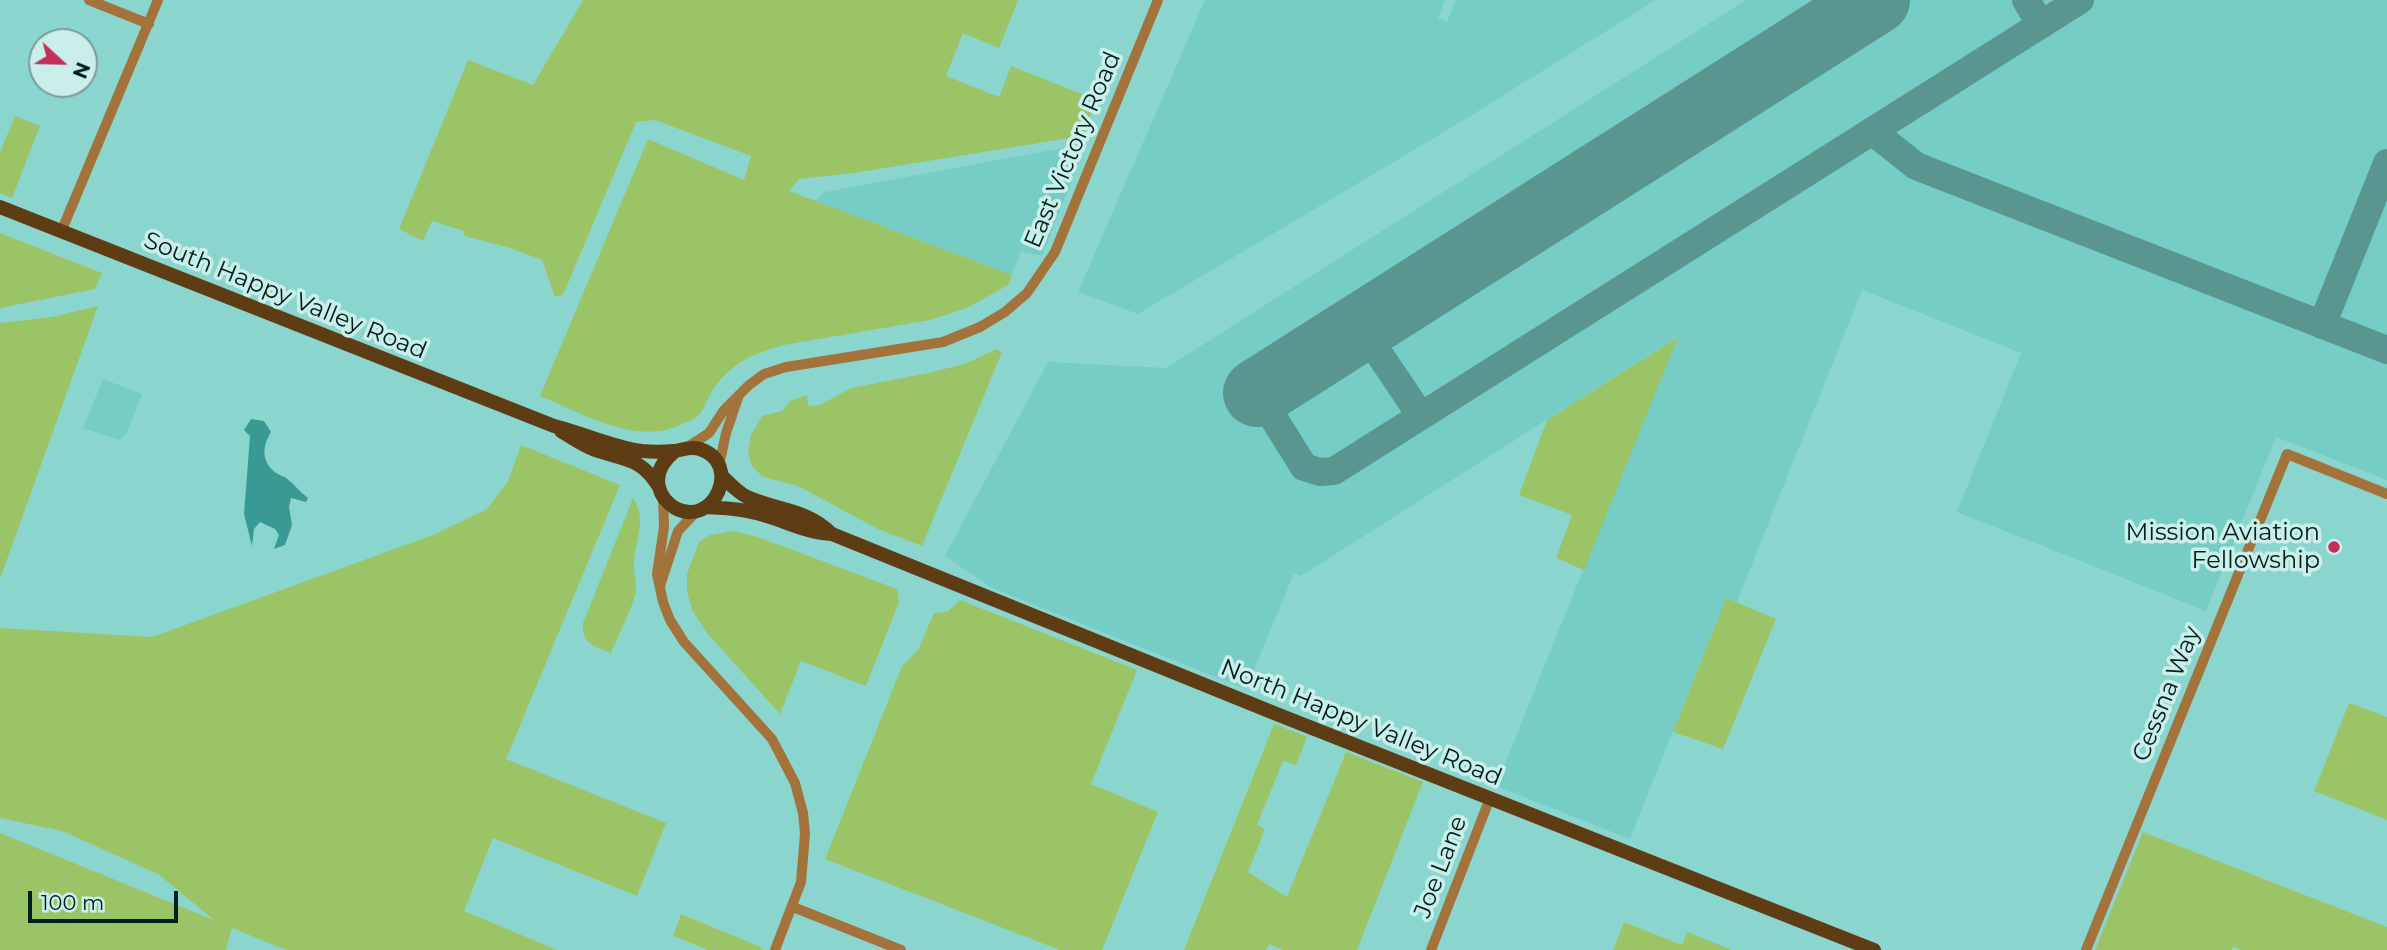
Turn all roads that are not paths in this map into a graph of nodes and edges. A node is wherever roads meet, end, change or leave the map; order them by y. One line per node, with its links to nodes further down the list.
1 (89, 0): 4 (street)
2 (158, 0): 4 (street)
3 (1158, 0): 7 (street, East Victory Road)
4 (149, 24): 6 (street)
5 (0, 207): 6 (main road, South Happy Valley Road)
6 (61, 232): 8 (main road, South Happy Valley Road)
7 (738, 398): 9 (street, East Victory Road); 10 (street, East Victory Road)
8 (554, 426): 9 (main road); 11 (main road)
9 (680, 449): 10 (main road); 11 (main road)
10 (721, 471): 13 (main road); 14 (main road, North Happy Valley Road)
11 (661, 492): 13 (main road); 15 (street)
12 (2387, 494): 22 (street, Cessna Way)
13 (701, 509): 14 (main road, North Happy Valley Road); 15 (street)
14 (832, 534): 16 (main road, North Happy Valley Road)
15 (660, 586): 17 (street)
16 (1490, 798): 20 (street, Joe Lane); 21 (main road, North Happy Valley Road)
17 (793, 907): 18 (street); 19 (street)
18 (775, 950)
19 (901, 950)
20 (1432, 950)
21 (1874, 950)
22 (2086, 950)

